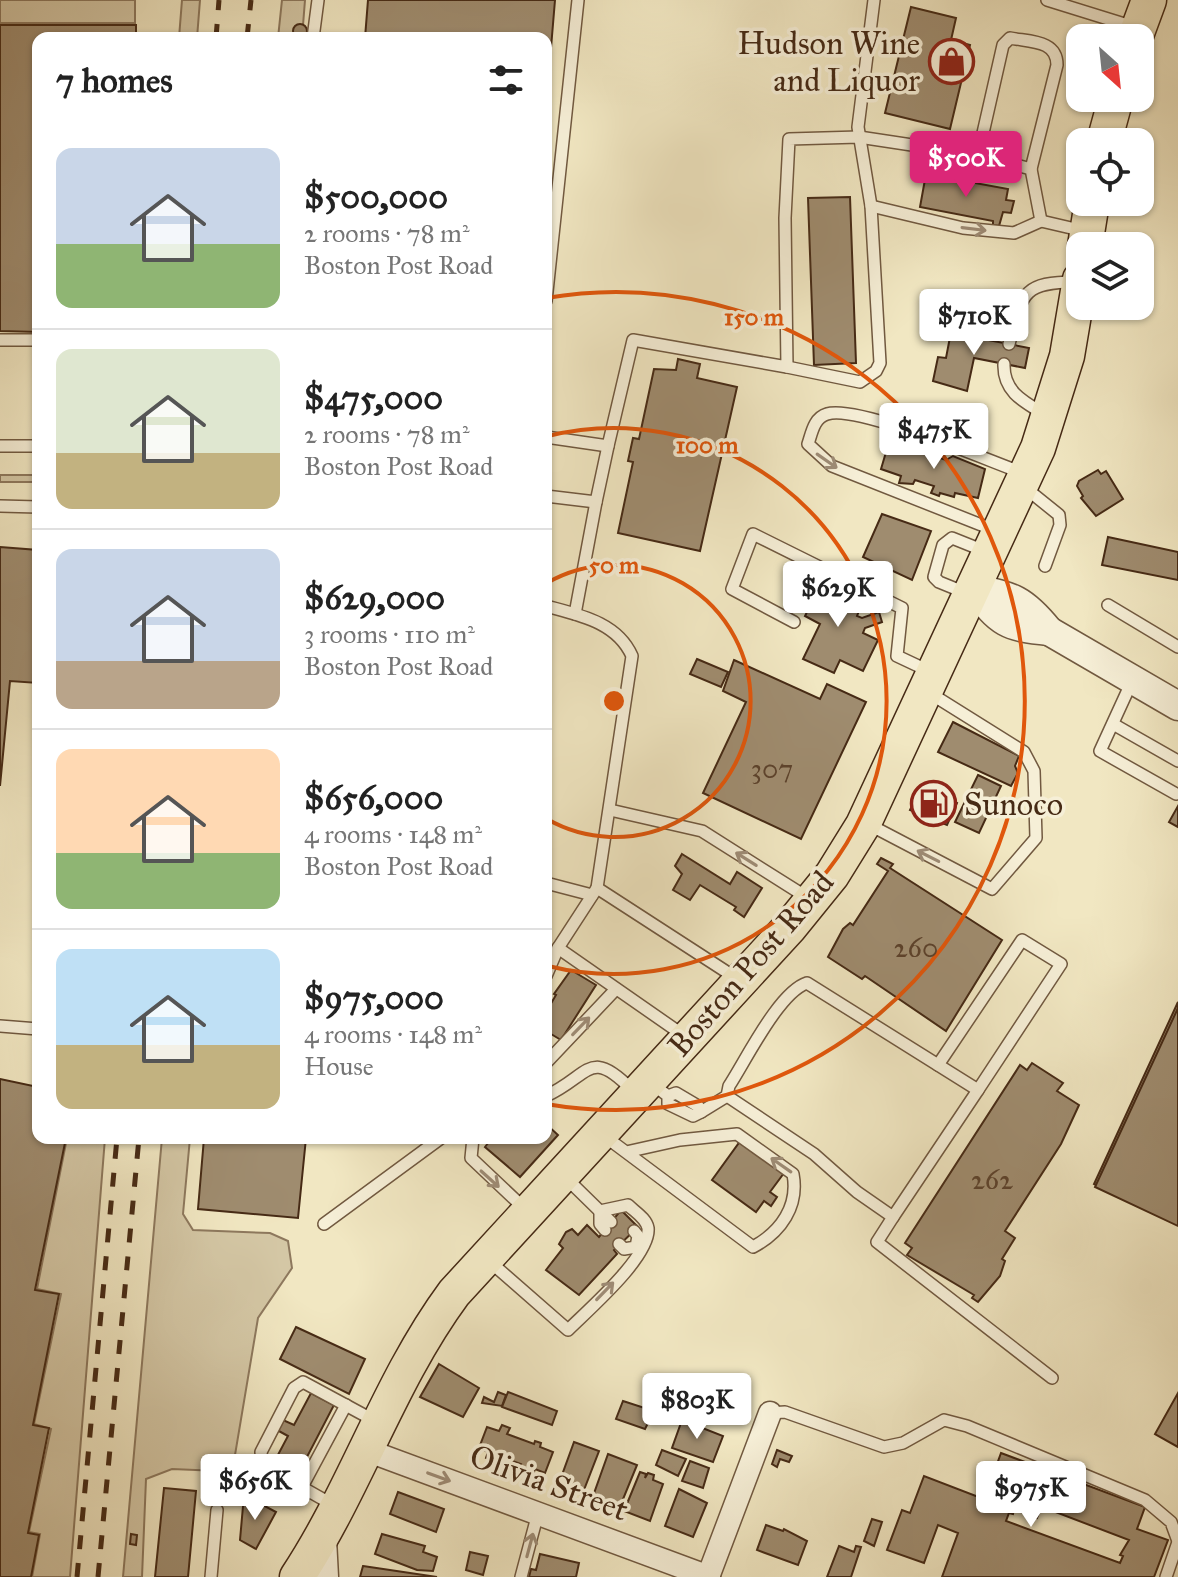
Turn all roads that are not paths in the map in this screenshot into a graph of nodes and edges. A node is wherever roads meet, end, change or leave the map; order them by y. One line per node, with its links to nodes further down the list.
1 (318, 0): 6 (lane)
2 (578, 0): 13 (lane)
3 (874, 0): 7 (lane)
4 (1047, 0): 5 (lane)
5 (1140, 14)
6 (314, 32)
7 (859, 137): 8 (lane); 10 (lane); 20 (lane)
8 (978, 155): 9 (lane); 9 (lane)
9 (1031, 169): 11 (lane)
10 (871, 206): 11 (lane, one-way to 11); 20 (lane)
11 (1041, 221): 12 (lane)
12 (1088, 227)
13 (552, 245)
14 (1066, 281): 18 (lane)
15 (1073, 320): 21 (main road, Boston Post Road)
16 (0, 340): 17 (lane)
17 (32, 340)
18 (1009, 344)
19 (1004, 364): 21 (lane)
20 (787, 367): 25 (lane)
21 (1050, 417): 26 (main road, Boston Post Road)
22 (552, 438): 25 (lane)
23 (0, 446): 24 (lane)
24 (32, 446)
25 (608, 446): 28 (lane)
26 (1025, 480): 31 (main road, Boston Post Road); 31 (lane, one-way to 31); 32 (lane)
27 (552, 497): 28 (lane)
28 (596, 502): 36 (lane)
29 (0, 506): 30 (lane)
30 (32, 507)
31 (996, 543): 33 (main road, Boston Post Road); 33 (lane)
32 (1045, 566)
33 (974, 592): 39 (street); 40 (main road, Boston Post Road)
34 (1108, 605): 38 (lane)
35 (552, 608): 36 (lane)
36 (575, 614): 45 (lane)
37 (794, 622): 40 (lane)
38 (1178, 647)
39 (1133, 679): 41 (street); 42 (lane)
40 (931, 683): 46 (main road, Boston Post Road); 46 (lane, one-way to 46)
41 (1178, 706)
42 (1113, 724): 43 (lane); 44 (lane)
43 (1178, 761)
44 (1176, 794)
45 (610, 810): 48 (lane); 49 (lane, one-way to 45)
46 (865, 822): 49 (main road, Boston Post Road)
47 (552, 884): 48 (lane)
48 (594, 892): 50 (lane); 54 (lane)
49 (812, 900): 54 (main road, Boston Post Road)
50 (558, 948): 52 (lane); 55 (lane)
51 (1069, 952): 53 (lane)
52 (552, 962)
53 (1061, 964): 60 (lane); 62 (lane)
54 (740, 980): 58 (main road, Boston Post Road)
55 (616, 989): 58 (lane); 59 (lane, one-way to 55)
56 (0, 1026): 57 (lane)
57 (32, 1029)
58 (687, 1038): 61 (main road, Boston Post Road)
59 (552, 1057)
60 (938, 1065): 62 (lane); 64 (lane)
61 (651, 1090): 63 (lane); 64 (lane); 65 (main road, Boston Post Road)
62 (978, 1090): 71 (lane)
63 (552, 1092)
64 (727, 1096): 71 (lane)
65 (613, 1143): 65 (lane, one-way to 65); 68 (main road, Boston Post Road)
66 (433, 1144): 73 (lane)
67 (472, 1144): 70 (lane, one-way to 70)
68 (562, 1174): 69 (lane); 70 (main road, Boston Post Road)
69 (600, 1211): 72 (lane); 75 (lane)
70 (527, 1212): 76 (main road, Boston Post Road)
71 (893, 1217): 77 (lane)
72 (611, 1222)
73 (324, 1224)
74 (627, 1238): 75 (lane)
75 (639, 1250): 76 (lane, one-way to 75)
76 (484, 1257): 80 (main road, Boston Post Road)
77 (1052, 1378)
78 (346, 1405): 80 (lane); 81 (lane); 81 (lane)
79 (770, 1413): 86 (lane); 91 (street)
80 (373, 1436): 82 (main road, Boston Post Road); 84 (street, Olivia Street, one-way to 84)
81 (302, 1487): 82 (lane)
82 (339, 1508): 85 (main road, Boston Post Road)
83 (217, 1510): 87 (lane)
84 (538, 1513): 90 (lane, one-way to 84); 91 (street, Olivia Street)
85 (322, 1539): 88 (main road, Boston Post Road); 89 (street)
86 (1178, 1542): 92 (lane)
87 (211, 1577)
88 (297, 1577)
89 (324, 1577)
90 (521, 1577)
91 (709, 1577)
92 (1166, 1577)

